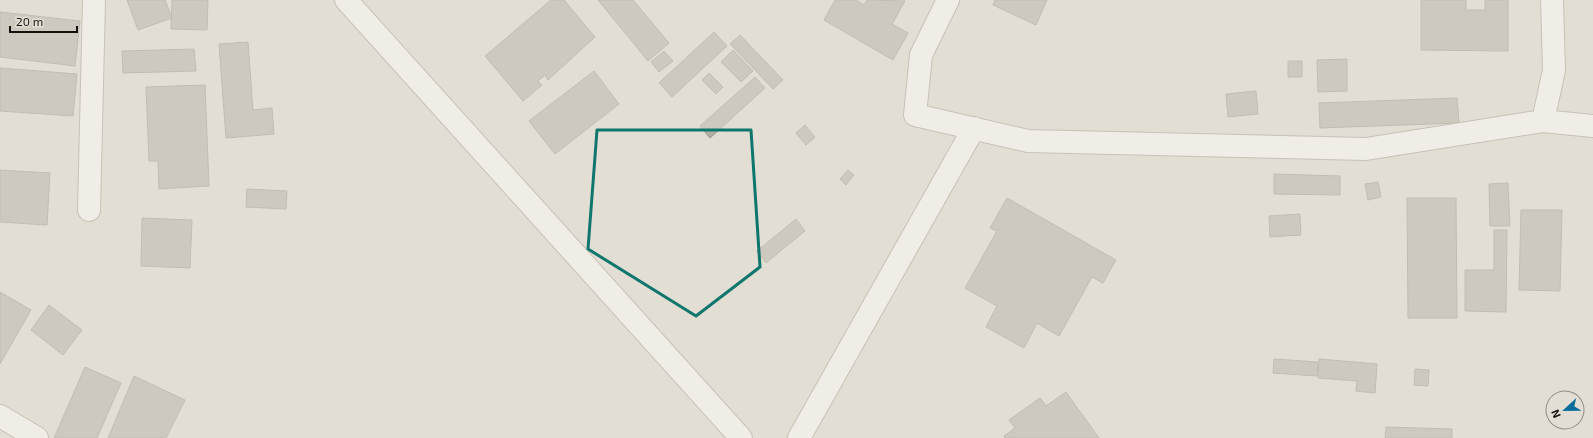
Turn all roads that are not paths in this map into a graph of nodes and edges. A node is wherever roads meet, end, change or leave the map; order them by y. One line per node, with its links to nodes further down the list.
1 (94, 0): 8 (street)
2 (346, 0): 11 (street)
3 (948, 0): 7 (street)
4 (1552, 0): 5 (street)
5 (1543, 121): 6 (street); 7 (street)
6 (1593, 126)
7 (974, 128): 12 (street)
8 (89, 210)
9 (0, 416): 10 (street)
10 (37, 438)
11 (741, 438)
12 (799, 438)

